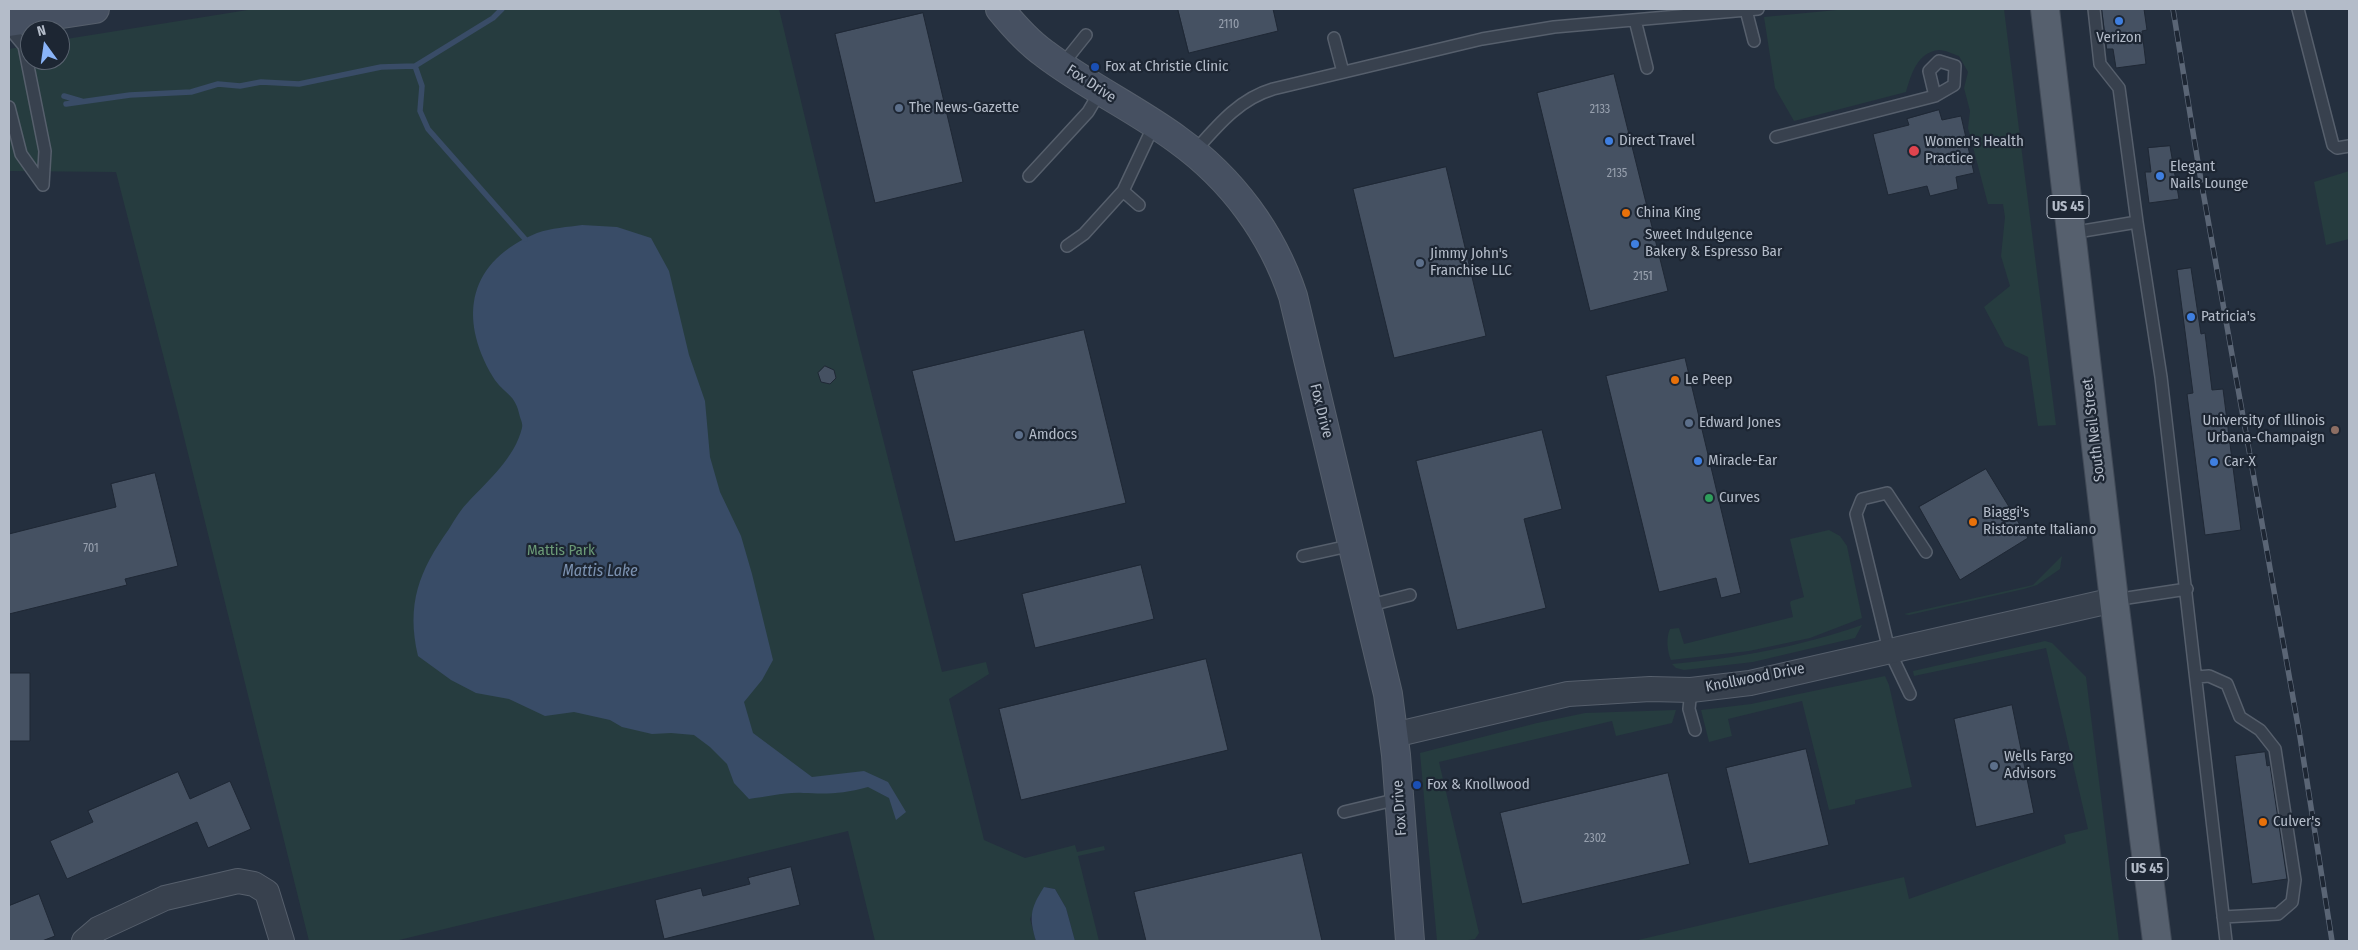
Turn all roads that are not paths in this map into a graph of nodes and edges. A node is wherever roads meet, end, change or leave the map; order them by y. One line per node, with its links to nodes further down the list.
1 (95, 9): 9 (street)
2 (1000, 9): 14 (street, Fox Drive)
3 (1758, 9): 7 (lane)
4 (2045, 9): 28 (main road, South Neil Street / US 45)
5 (2094, 9): 27 (lane)
6 (2298, 9): 22 (lane)
7 (1746, 10): 8 (lane); 13 (lane)
8 (1635, 20): 15 (lane); 16 (lane)
9 (9, 22)
10 (9, 28): 19 (lane)
11 (1086, 35): 14 (lane)
12 (1334, 38): 16 (lane)
13 (1754, 41)
14 (1062, 65): 17 (street, Fox Drive)
15 (1647, 68)
16 (1343, 72): 23 (lane)
17 (1101, 90): 20 (street, Fox Drive); 24 (lane)
18 (1935, 96): 21 (lane)
19 (9, 107)
20 (1154, 124): 23 (street, Fox Drive); 25 (lane)
21 (1776, 137)
22 (2349, 146)
23 (1194, 152): 30 (street, Fox Drive)
24 (1029, 176)
25 (1122, 191): 26 (lane); 29 (lane)
26 (1139, 206)
27 (2137, 222): 28 (lane); 33 (lane)
28 (2071, 232): 35 (main road, South Neil Street / US 45)
29 (1067, 246)
30 (1353, 545): 32 (lane); 36 (street, Fox Drive)
31 (1926, 552): 37 (lane)
32 (1303, 556)
33 (2187, 589): 35 (lane); 38 (lane)
34 (1410, 595): 36 (lane)
35 (2114, 600): 37 (street, Knollwood Drive); 49 (main road, South Neil Street / US 45)
36 (1367, 606): 42 (street, Fox Drive)
37 (1889, 650): 39 (street, Knollwood Drive); 40 (lane)
38 (2197, 677): 45 (lane); 45 (lane)
39 (1691, 690): 41 (lane); 42 (street, Knollwood Drive)
40 (1910, 694)
41 (1695, 730)
42 (1394, 735): 43 (street, Fox Drive)
43 (1398, 798): 44 (lane); 48 (street, Fox Drive)
44 (1344, 812)
45 (2223, 918): 50 (lane)
46 (275, 940): 47 (street)
47 (84, 941)
48 (1410, 941)
49 (2157, 941)
50 (2226, 941)

